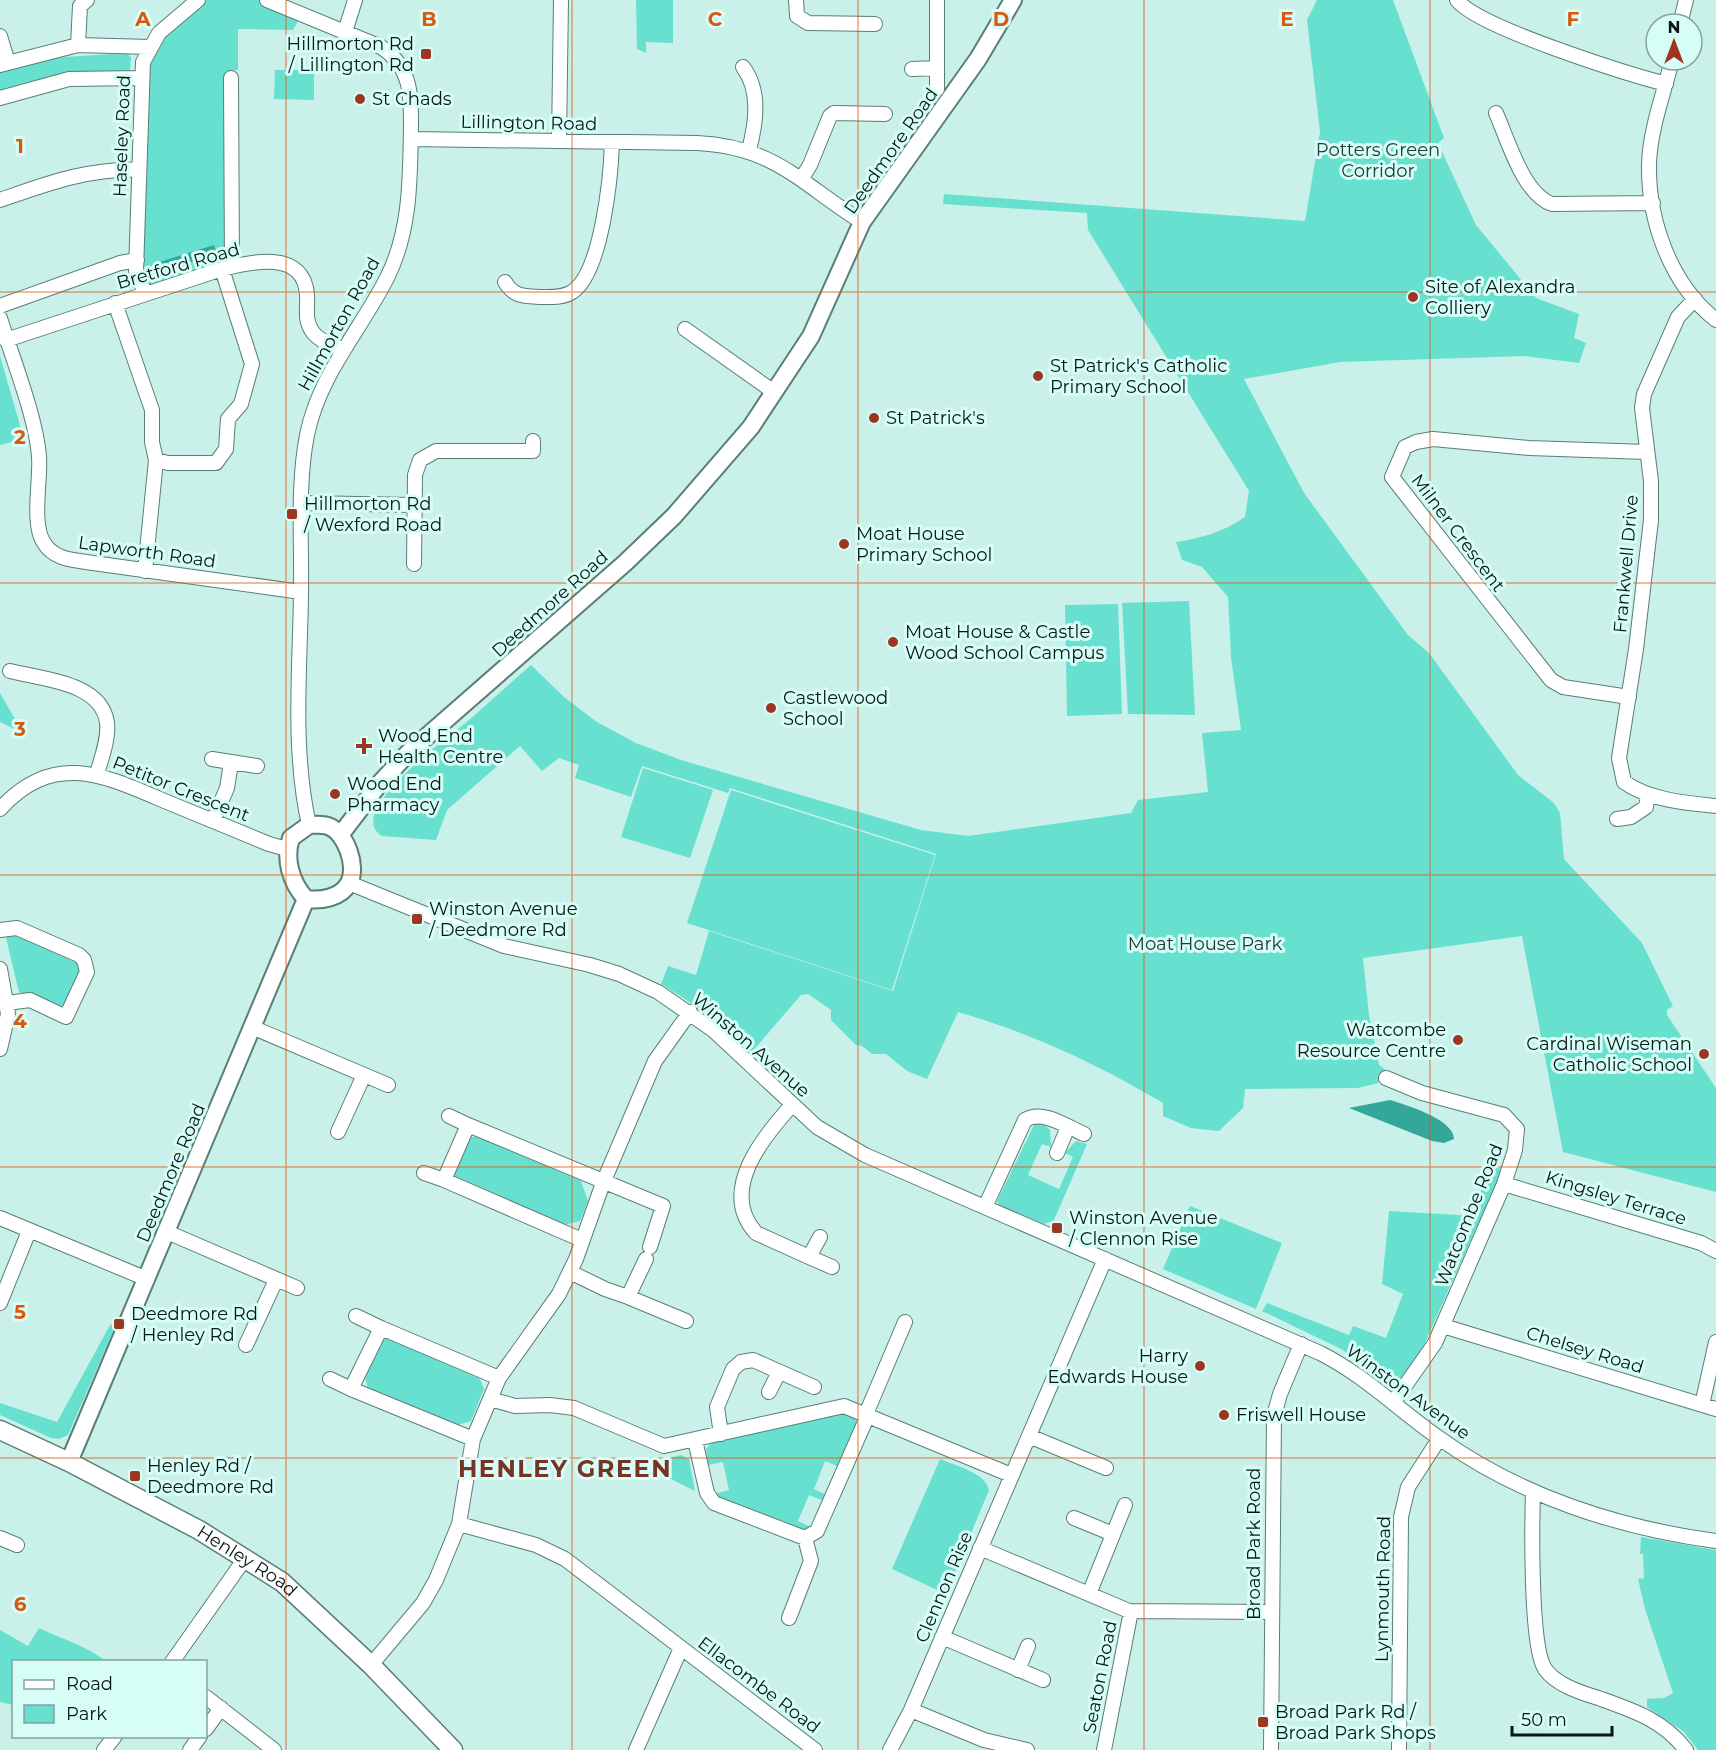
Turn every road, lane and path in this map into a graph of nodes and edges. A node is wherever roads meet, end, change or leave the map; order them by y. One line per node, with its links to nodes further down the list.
1 (87, 0): 13 (street)
2 (198, 0): 14 (street, Haseley Road)
3 (267, 0): 11 (street, Hillmorton Road)
4 (355, 0): 11 (street)
5 (561, 0): 28 (street)
6 (796, 0): 10 (street)
7 (937, 0): 17 (street)
8 (1013, 0): 35 (street, Deedmore Road)
9 (1457, 0): 22 (street)
10 (875, 24)
11 (345, 32): 27 (street, Hillmorton Road)
12 (0, 36): 15 (street)
13 (78, 45): 14 (street); 15 (street)
14 (150, 47): 20 (street, Haseley Road)
15 (4, 64)
16 (743, 67): 30 (street)
17 (937, 68): 18 (street); 23 (street)
18 (912, 69)
19 (1669, 72): 22 (street)
20 (141, 78): 24 (street); 31 (street, Haseley Road)
21 (231, 78): 37 (street)
22 (1666, 84): 34 (street)
23 (936, 89)
24 (0, 98)
25 (1496, 113): 34 (street)
26 (885, 114): 32 (street)
27 (411, 139): 28 (street, Lillington Road); 47 (street, Hillmorton Road)
28 (559, 141): 29 (street, Lillington Road)
29 (612, 142): 30 (street, Lillington Road); 38 (street, Lillington Road)
30 (749, 150): 32 (street, Lillington Road)
31 (139, 169): 33 (street); 36 (street, Haseley Road)
32 (802, 178): 35 (street, Lillington Road)
33 (0, 200)
34 (1653, 203): 40 (street)
35 (862, 222): 48 (street, Deedmore Road)
36 (137, 260): 39 (street, Haseley Road); 42 (street, Bretford Road)
37 (227, 268): 39 (street, Bretford Road); 47 (street, Bretford Road); 51 (street)
38 (505, 282)
39 (145, 293): 41 (street, Bretford Road)
40 (1695, 299): 44 (street); 50 (street, Frankwell Drive)
41 (116, 303): 46 (street, Bretford Road); 51 (street)
42 (0, 306)
43 (0, 318): 46 (street, Lapworth Road)
44 (1716, 320)
45 (685, 329): 48 (street)
46 (6, 340): 55 (street, Lapworth Road)
47 (343, 350): 52 (street, Hillmorton Road)
48 (774, 392): 69 (street, Deedmore Road)
49 (533, 441): 53 (street)
50 (1647, 452): 58 (street, Frankwell Drive); 58 (street, Milner Crescent)
51 (156, 460): 55 (street)
52 (302, 503): 53 (street); 56 (street, Hillmorton Road)
53 (414, 505): 54 (street)
54 (414, 564)
55 (145, 571): 56 (street, Lapworth Road)
56 (301, 592): 68 (street, Hillmorton Road)
57 (10, 671): 62 (street)
58 (1629, 697): 63 (street, Frankwell Drive)
59 (212, 759): 60 (street)
60 (231, 763): 61 (street); 67 (street)
61 (257, 766)
62 (97, 774): 65 (street, Petitor Crescent); 67 (street, Petitor Crescent)
63 (1648, 795): 64 (street); 66 (street)
64 (1716, 806)
65 (0, 809)
66 (1617, 819)
67 (213, 821): 70 (street, Petitor Crescent)
68 (309, 825): 69 (street); 70 (street)
69 (341, 834): 71 (street)
70 (287, 849): 72 (street)
71 (349, 883): 72 (street); 76 (street, Winston Avenue)
72 (306, 899): 77 (street, Deedmore Road)
73 (0, 930): 75 (street)
74 (0, 969): 75 (street)
75 (7, 1003): 78 (street)
76 (690, 1012): 83 (street, Winston Avenue); 92 (street)
77 (254, 1028): 80 (street); 97 (street, Deedmore Road)
78 (3, 1030): 79 (street)
79 (0, 1049)
80 (364, 1075): 82 (street); 87 (street)
81 (1386, 1078): 93 (street, Watcombe Road)
82 (388, 1085)
83 (792, 1105): 94 (street, Winston Avenue); 101 (street)
84 (449, 1116): 85 (street)
85 (468, 1125): 91 (street); 92 (street)
86 (1068, 1127): 88 (street); 89 (street); 94 (street)
87 (338, 1132)
88 (1084, 1134)
89 (1057, 1153)
90 (424, 1173): 91 (street)
91 (444, 1180): 99 (street)
92 (603, 1183): 99 (street); 108 (street)
93 (1504, 1184): 100 (street, Kingsley Terrace); 113 (street, Watcombe Road)
94 (985, 1207): 102 (street, Winston Avenue)
95 (0, 1218): 96 (street)
96 (29, 1231): 105 (street); 109 (street)
97 (167, 1232): 105 (street, Deedmore Road); 106 (street)
98 (820, 1238): 101 (street)
99 (582, 1240): 104 (street)
100 (1716, 1251)
101 (809, 1257): 103 (street)
102 (1105, 1259): 116 (street, Winston Avenue); 130 (street, Clennon Rise)
103 (832, 1267)
104 (570, 1272): 108 (street); 119 (street)
105 (147, 1279): 134 (street, Deedmore Road)
106 (276, 1280): 107 (street); 117 (street)
107 (297, 1288)
108 (628, 1297): 111 (street)
109 (0, 1303)
110 (356, 1316): 114 (street)
111 (686, 1321)
112 (905, 1322): 127 (street)
113 (1443, 1326): 125 (street, Watcombe Road); 126 (street, Chelsey Road)
114 (381, 1328): 119 (street); 122 (street)
115 (1716, 1342): 126 (street)
116 (1301, 1344): 125 (street, Winston Avenue); 150 (street, Broad Park Road)
117 (246, 1345)
118 (779, 1372): 121 (street); 123 (street); 129 (street)
119 (499, 1378): 124 (street)
120 (330, 1379): 122 (street)
121 (814, 1387)
122 (351, 1389): 131 (street)
123 (769, 1392)
124 (490, 1399): 131 (street); 133 (street)
125 (1393, 1403): 132 (street, Winston Avenue)
126 (1709, 1407)
127 (867, 1414): 129 (street); 136 (street); 143 (street)
128 (0, 1430): 134 (main road, Henley Road)
129 (721, 1434): 133 (street)
130 (1029, 1436): 135 (street); 136 (street, Clennon Rise)
131 (473, 1439): 140 (street)
132 (1439, 1439): 137 (street, Winston Avenue); 175 (street, Lynmouth Road)
133 (695, 1440): 143 (street)
134 (69, 1462): 147 (main road, Henley Road)
135 (1106, 1468)
136 (1011, 1475): 146 (street, Clennon Rise)
137 (1533, 1491): 144 (street, Winston Avenue); 176 (street)
138 (1125, 1505): 141 (street)
139 (1074, 1518): 141 (street)
140 (459, 1524): 154 (street, Ellacombe Road); 156 (street)
141 (1113, 1534): 148 (street)
142 (0, 1538): 145 (street)
143 (805, 1538): 151 (street)
144 (1716, 1540)
145 (16, 1545)
146 (980, 1548): 148 (street); 152 (street, Clennon Rise)
147 (246, 1557): 155 (street); 156 (main road, Henley Road)
148 (1089, 1594): 149 (street)
149 (1131, 1611): 150 (street); 173 (street, Seaton Road)
150 (1272, 1612): 174 (street, Broad Park Road)
151 (789, 1618)
152 (942, 1637): 157 (street); 161 (street, Clennon Rise)
153 (1028, 1646): 157 (street)
154 (681, 1648): 169 (street, Ellacombe Road); 170 (street, Ellacombe Road)
155 (173, 1660)
156 (371, 1665): 168 (main road, Henley Road)
157 (1018, 1670): 158 (street)
158 (1043, 1680)
159 (207, 1698): 160 (street)
160 (221, 1708): 162 (street); 167 (street)
161 (911, 1710): 171 (street, Clennon Rise); 172 (street)
162 (207, 1728)
163 (114, 1738): 165 (street)
164 (199, 1738): 166 (street)
165 (104, 1750)
166 (190, 1750)
167 (274, 1750)
168 (453, 1750)
169 (636, 1750)
170 (815, 1750)
171 (890, 1750)
172 (1027, 1750)
173 (1104, 1750)
174 (1271, 1750)
175 (1399, 1750)
176 (1686, 1750)

